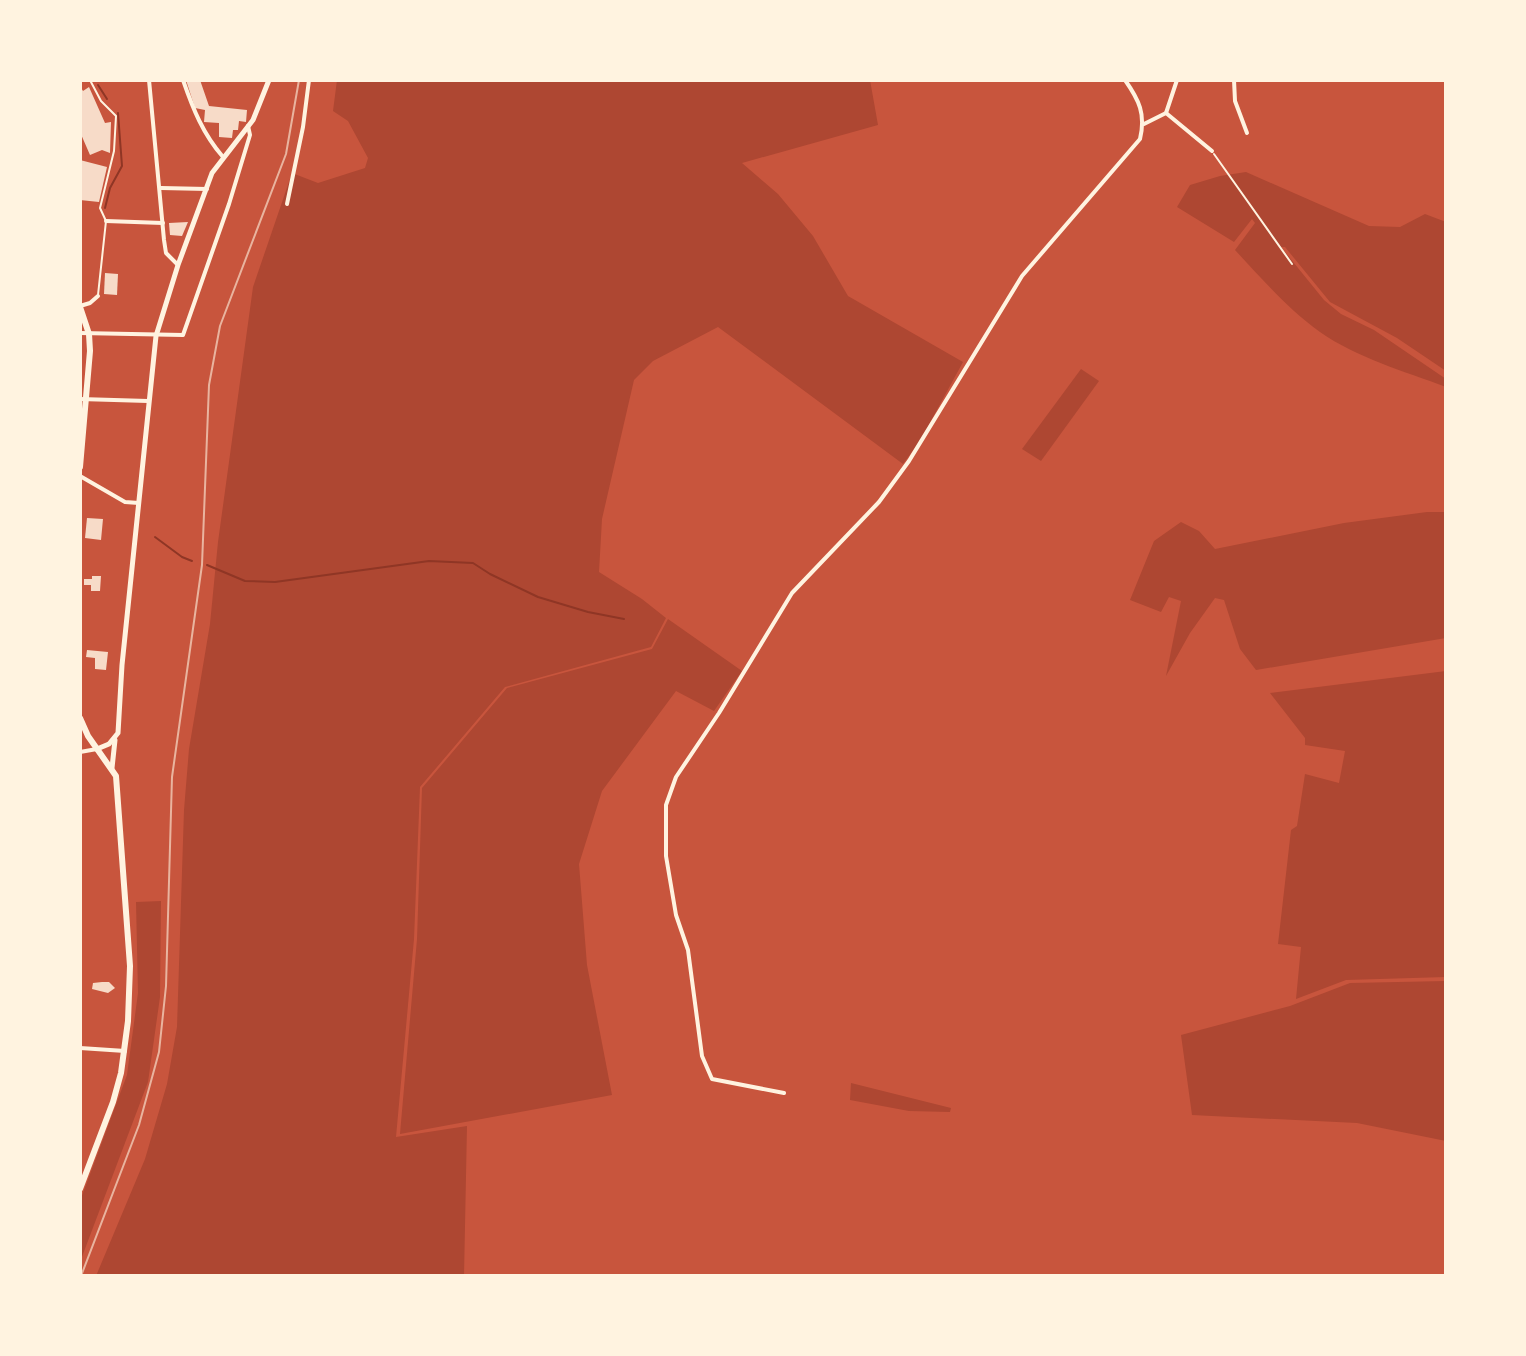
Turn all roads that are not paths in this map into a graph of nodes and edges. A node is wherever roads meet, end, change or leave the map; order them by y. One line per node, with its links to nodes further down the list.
1 (89, 80): 18 (lane)
2 (149, 80): 15 (street)
3 (183, 80): 14 (street)
4 (269, 80): 11 (street)
5 (309, 80): 17 (street)
6 (1125, 80): 10 (street)
7 (1177, 80): 9 (street)
8 (1234, 80): 12 (street)
9 (1166, 113): 10 (street); 13 (street)
10 (1144, 124): 38 (street)
11 (248, 126): 14 (street); 25 (street)
12 (1247, 133)
13 (1212, 151)
14 (223, 157): 16 (street)
15 (160, 188): 16 (street); 19 (street)
16 (207, 189): 20 (street)
17 (287, 204)
18 (106, 221): 19 (street); 21 (lane)
19 (163, 223): 20 (street)
20 (178, 265): 25 (street)
21 (98, 296): 22 (street)
22 (80, 306): 24 (main road)
23 (80, 333): 24 (street)
24 (89, 334): 25 (street); 26 (main road)
25 (156, 336): 27 (street)
26 (83, 399): 27 (street); 28 (main road)
27 (148, 401): 30 (street)
28 (80, 467)
29 (80, 476): 30 (street)
30 (139, 503): 32 (street)
31 (80, 718): 33 (main road)
32 (115, 739): 33 (street); 35 (street)
33 (97, 749): 34 (street); 35 (main road)
34 (80, 752)
35 (112, 768): 37 (main road)
36 (80, 1048): 37 (street)
37 (121, 1051): 39 (main road)
38 (784, 1093)
39 (80, 1189)

